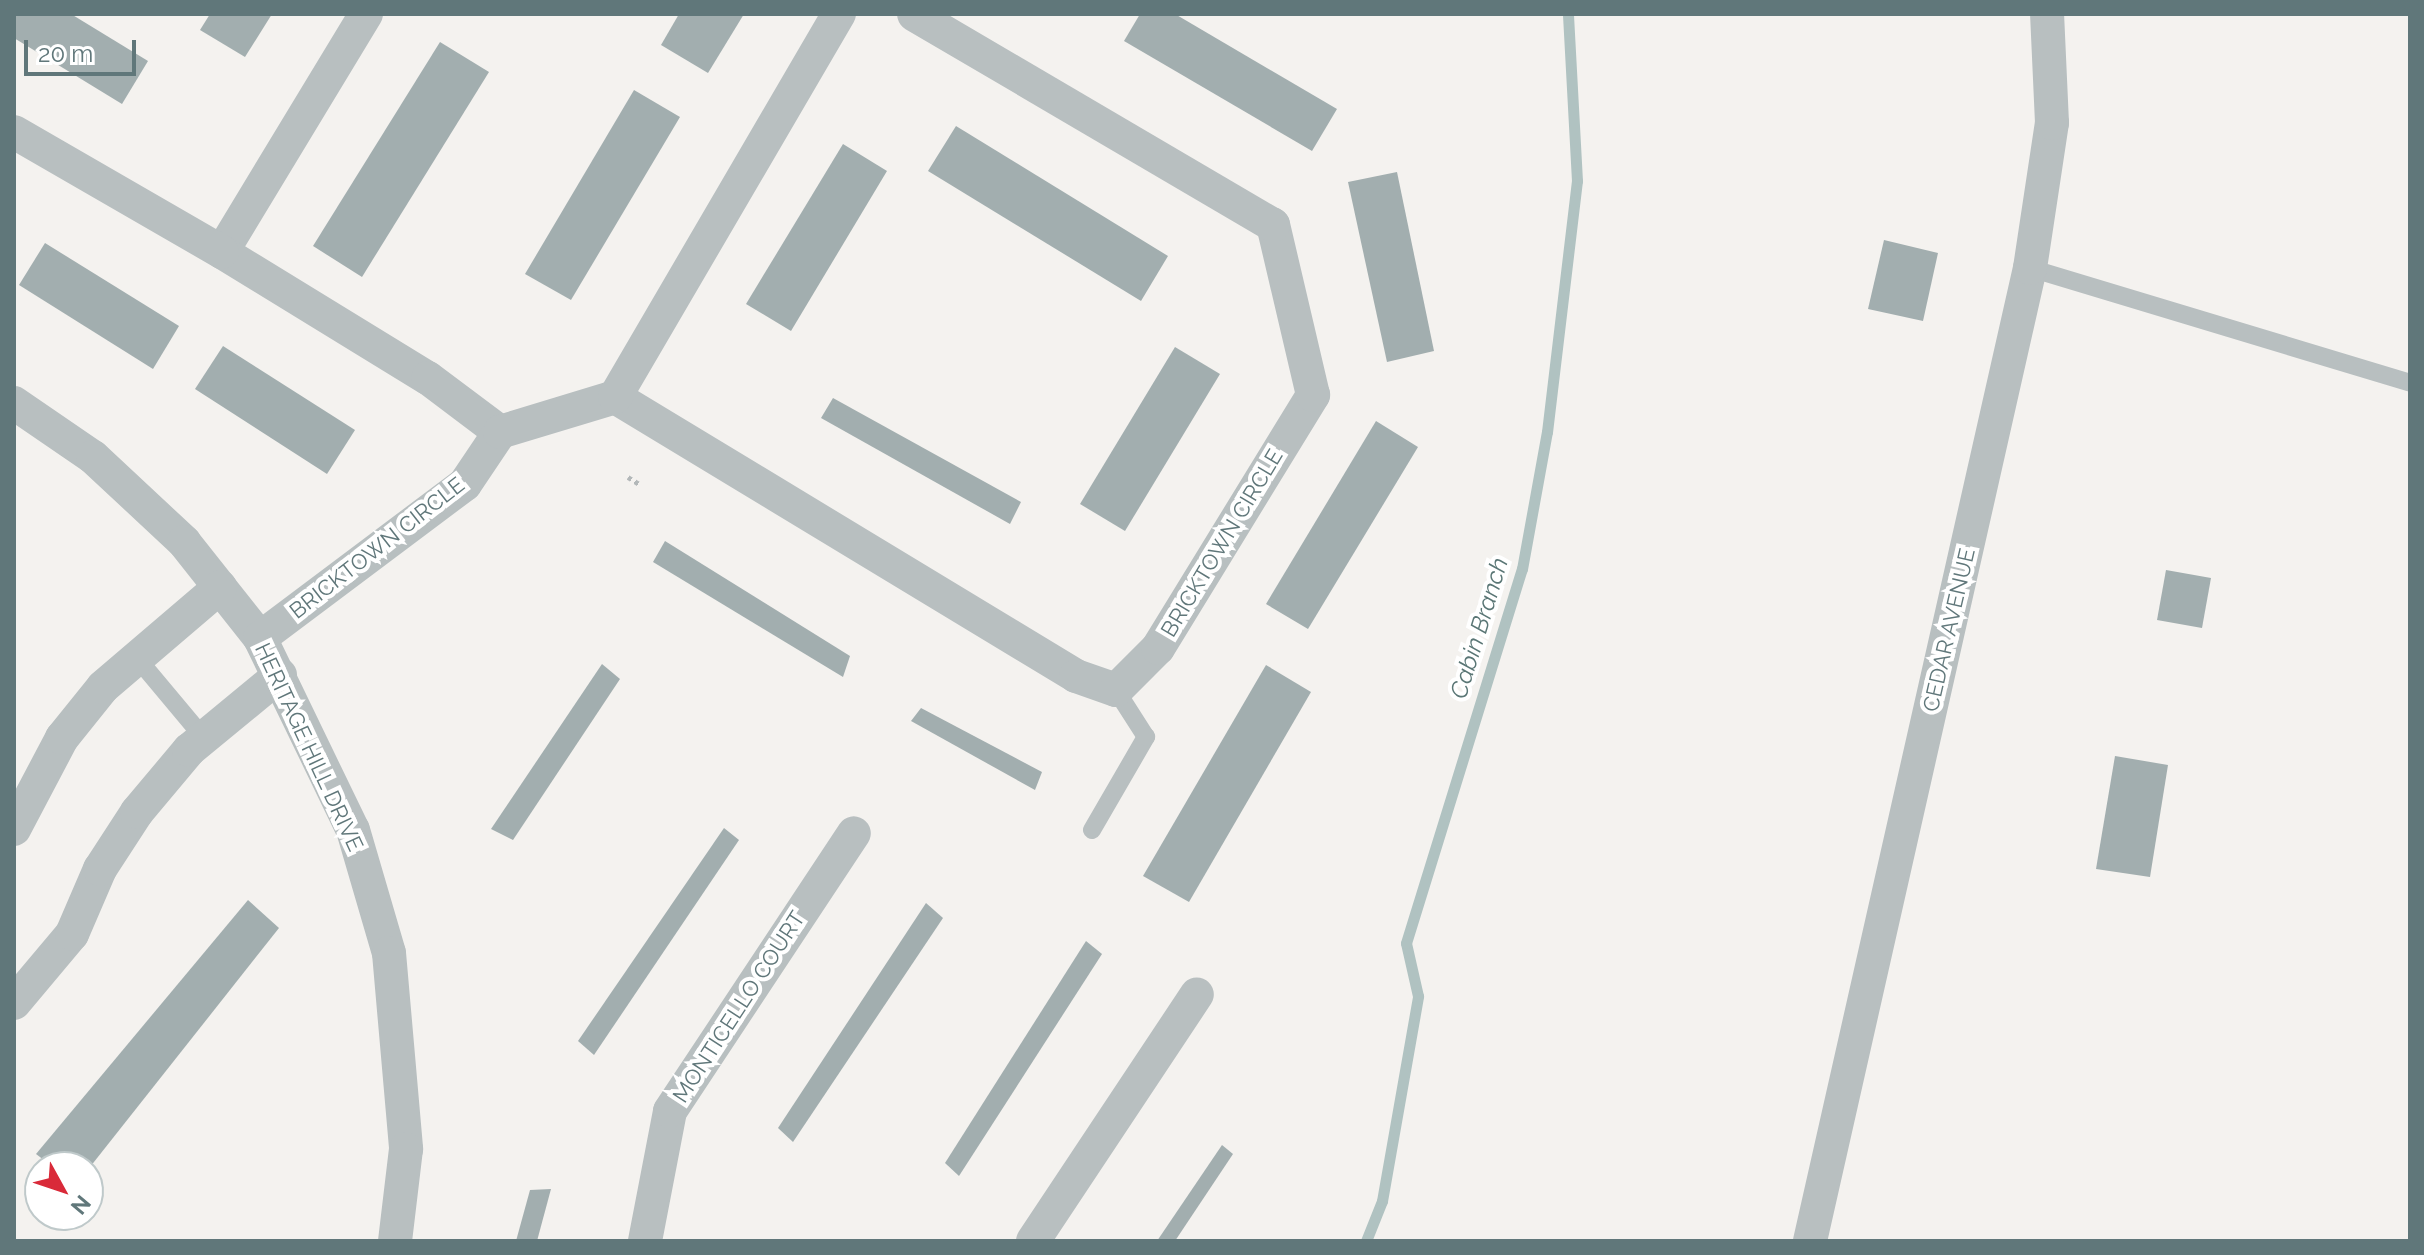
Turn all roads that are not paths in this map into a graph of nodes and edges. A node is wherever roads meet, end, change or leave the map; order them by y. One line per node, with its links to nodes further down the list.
1 (366, 14): 6 (street)
2 (839, 14): 9 (street)
3 (914, 14): 16 (street, BRICKTOWN CIRCLE)
4 (2047, 14): 7 (street, CEDAR AVENUE)
5 (14, 132): 6 (street)
6 (222, 252): 11 (street)
7 (2030, 268): 8 (lane); 26 (street, CEDAR AVENUE)
8 (2410, 383)
9 (615, 397): 11 (street); 16 (street)
10 (14, 403): 12 (street, HERITAGE HILL DRIVE)
11 (500, 432): 13 (street, BRICKTOWN CIRCLE)
12 (220, 587): 13 (street, HERITAGE HILL DRIVE); 14 (street)
13 (260, 638): 15 (street, HERITAGE HILL DRIVE)
14 (137, 658): 17 (lane); 18 (street)
15 (280, 675): 17 (street); 23 (street, HERITAGE HILL DRIVE)
16 (1116, 690): 19 (lane)
17 (204, 738): 22 (street)
18 (14, 829)
19 (1092, 830)
20 (854, 833): 24 (street, MONTICELLO COURT)
21 (1197, 994): 25 (street)
22 (14, 1003)
23 (395, 1241)
24 (645, 1241)
25 (1033, 1241)
26 (1810, 1241)

